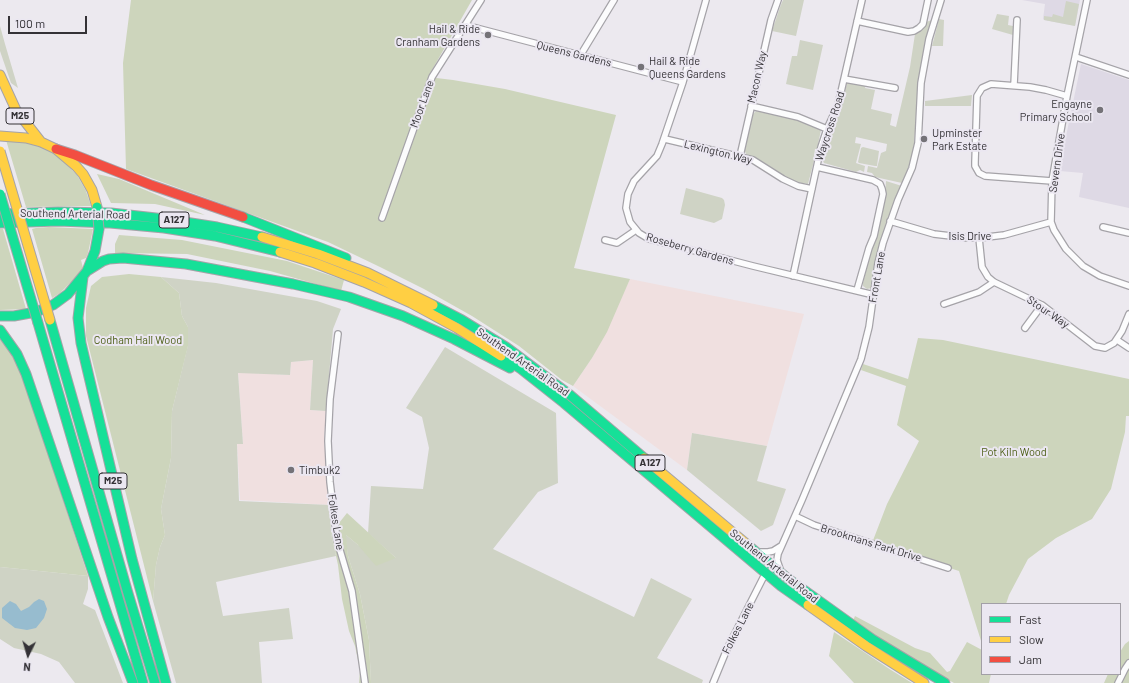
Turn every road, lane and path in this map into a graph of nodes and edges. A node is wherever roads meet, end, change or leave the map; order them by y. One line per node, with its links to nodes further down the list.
1 (481, 0): 11 (street, Moor Lane)
2 (614, 0): 12 (street)
3 (706, 0): 17 (street, Roseberry Gardens)
4 (778, 0): 21 (street, Macon Way)
5 (862, 0): 10 (street, Waycross Road)
6 (928, 0): 10 (street)
7 (941, 0): 35 (street, Front Lane)
8 (1087, 0): 13 (street, Severn Drive)
9 (1017, 20): 18 (street)
10 (857, 21): 16 (street, Waycross Road)
11 (465, 25): 12 (street, Queens Gardens); 34 (street, Moor Lane)
12 (582, 56): 17 (street, Queens Gardens)
13 (1076, 57): 15 (street); 20 (street, Severn Drive)
14 (0, 74): 25 (highway, M25)
15 (1129, 75)
16 (844, 79): 19 (street); 22 (street, Waycross Road)
17 (683, 82): 24 (street, Roseberry Gardens)
18 (1014, 85): 20 (street); 30 (street)
19 (895, 88)
20 (1067, 96): 30 (street, Severn Drive)
21 (751, 106): 22 (street); 28 (street, Macon Way)
22 (827, 129): 29 (street, Waycross Road)
23 (0, 136): 25 (highway)
24 (665, 139): 28 (street, Lexington Way); 39 (street, Roseberry Gardens)
25 (41, 142): 26 (highway)
26 (56, 150): 43 (highway, bridge); 57 (highway)
27 (0, 151): 69 (highway, M25, bridge)
28 (740, 156): 31 (street, Lexington Way)
29 (817, 167): 31 (street, Waycross Road); 47 (street)
30 (1052, 181): 36 (street, Severn Drive)
31 (812, 189): 44 (street, Waycross Road)
32 (0, 194): 68 (highway, M25, bridge)
33 (0, 214): 57 (highway, Southend Arterial Road / A127)
34 (382, 218)
35 (890, 221): 41 (street, Isis Drive); 48 (street, Front Lane)
36 (1051, 222): 41 (street, Isis Drive); 46 (street, Severn Drive)
37 (0, 223): 59 (highway, Southend Arterial Road / A127)
38 (1103, 227): 40 (street)
39 (636, 230): 42 (street); 44 (street, Roseberry Gardens)
40 (1129, 233)
41 (979, 238): 45 (street, Stour Way)
42 (605, 240)
43 (85, 274): 52 (highway); 59 (highway); 70 (highway, M25)
44 (793, 276): 47 (street, Roseberry Gardens)
45 (994, 282): 49 (street); 50 (street, Stour Way)
46 (1129, 286)
47 (857, 290): 48 (street, Roseberry Gardens)
48 (874, 295): 60 (street, Front Lane)
49 (944, 304)
50 (1042, 305): 53 (street); 56 (street, Stour Way)
51 (1129, 314): 56 (street)
52 (0, 316)
53 (1025, 328)
54 (0, 330): 67 (highway)
55 (338, 334): 71 (street, Folkes Lane)
56 (1117, 340): 58 (street)
57 (506, 347): 62 (highway, Southend Arterial Road / A127)
58 (1129, 348)
59 (564, 403): 64 (highway, Southend Arterial Road / A127)
60 (795, 516): 61 (street, Front Lane); 63 (street, Brookmans Park Drive)
61 (781, 545): 62 (street); 65 (street, Front Lane)
62 (753, 550): 65 (highway, Southend Arterial Road / A127)
63 (948, 568)
64 (767, 574): 72 (street, Folkes Lane); 73 (highway, Southend Arterial Road / A127)
65 (787, 578): 74 (highway, Southend Arterial Road / A127)
66 (1129, 663): 75 (street)
67 (133, 683)
68 (143, 683)
69 (156, 683)
70 (166, 683)
71 (365, 683)
72 (713, 683)
73 (924, 683)
74 (945, 683)
75 (1118, 683)

